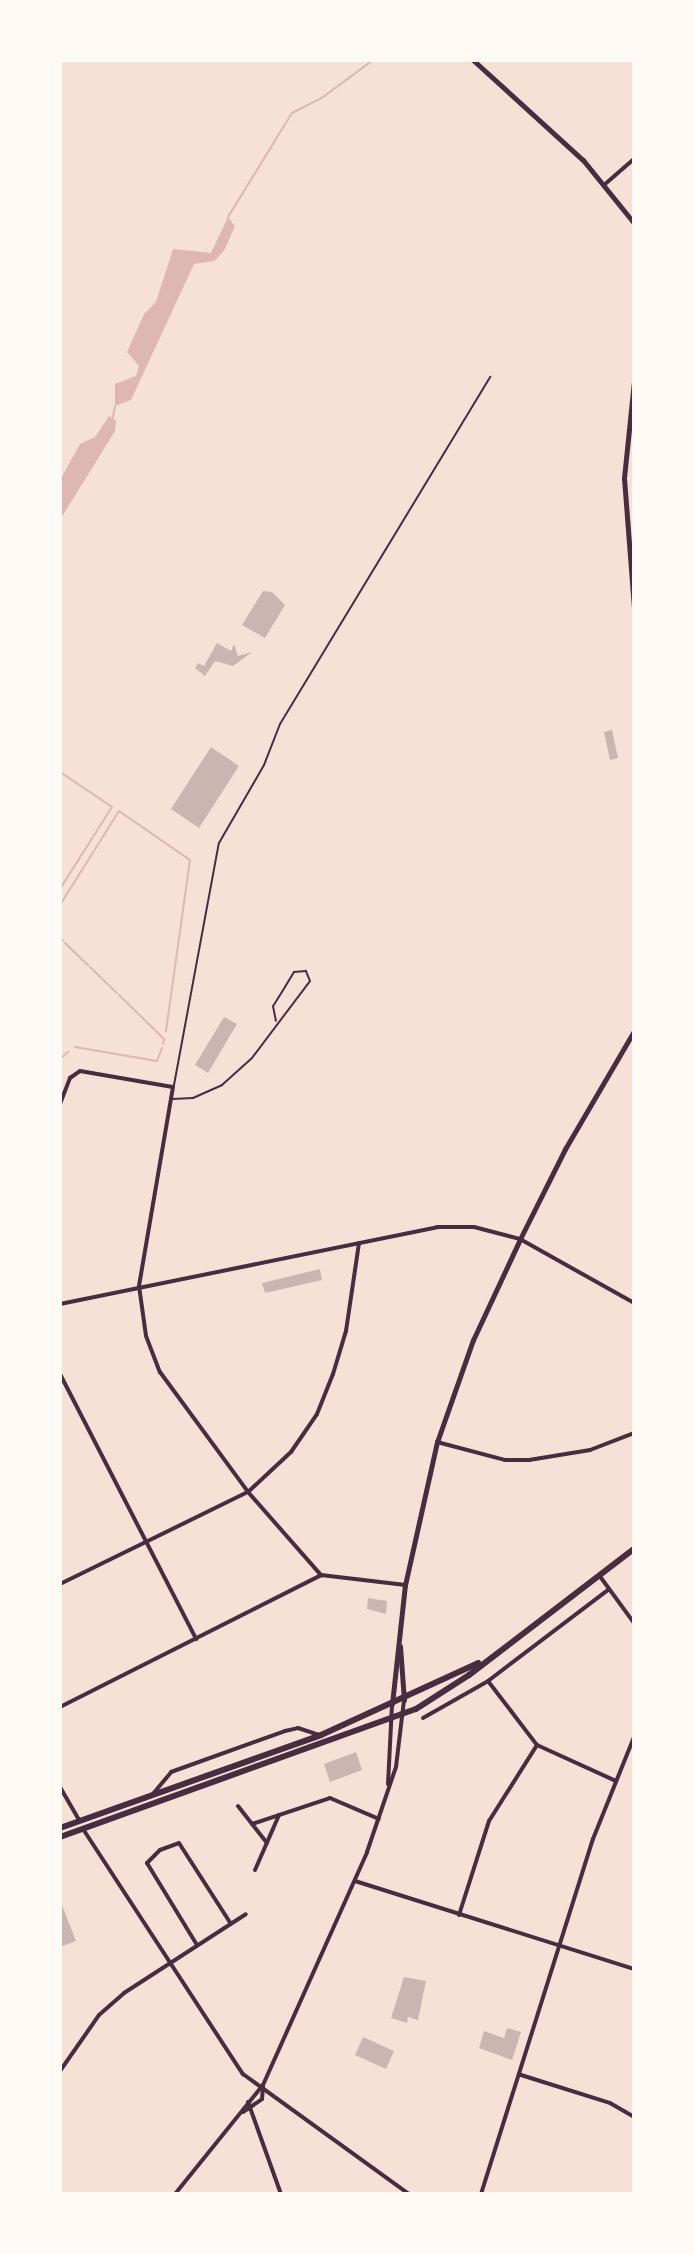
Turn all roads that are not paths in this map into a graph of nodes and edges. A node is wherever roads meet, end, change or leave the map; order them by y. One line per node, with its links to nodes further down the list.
1 (473, 60): 3 (street)
2 (634, 159): 3 (street)
3 (604, 185): 4 (street)
4 (634, 222)
5 (490, 377): 10 (lane)
6 (634, 381): 7 (street)
7 (634, 609)
8 (276, 1021): 8 (lane); 11 (lane)
9 (634, 1031): 13 (street)
10 (173, 1087): 11 (street); 12 (street)
11 (171, 1099): 15 (street)
12 (60, 1104)
13 (520, 1239): 14 (street); 16 (street); 20 (street)
14 (359, 1243): 15 (street); 21 (street)
15 (139, 1286): 17 (street); 21 (street)
16 (634, 1303)
17 (60, 1304)
18 (60, 1374): 22 (street)
19 (634, 1433): 20 (street)
20 (437, 1442): 27 (street)
21 (248, 1492): 22 (street); 24 (street)
22 (146, 1542): 26 (street); 30 (street)
23 (634, 1549): 25 (main road)
24 (321, 1575): 27 (street); 30 (street)
25 (599, 1575): 28 (street); 32 (main road)
26 (60, 1584)
27 (405, 1585): 31 (street)
28 (609, 1589): 29 (street); 33 (street)
29 (634, 1623)
30 (196, 1639): 36 (street)
31 (400, 1645): 34 (street); 35 (street)
32 (485, 1660): 34 (main road); 37 (main road)
33 (488, 1681): 38 (street); 42 (street)
34 (404, 1700): 35 (main road); 37 (street)
35 (392, 1705): 39 (street); 40 (main road)
36 (60, 1707)
37 (403, 1715): 39 (main road); 44 (street)
38 (423, 1718)
39 (390, 1720): 44 (street); 51 (main road)
40 (321, 1735): 46 (main road); 46 (street)
41 (634, 1737): 43 (street)
42 (537, 1745): 43 (street); 58 (street)
43 (616, 1781): 61 (street)
44 (388, 1786): 49 (street)
45 (60, 1787): 51 (street)
46 (152, 1795): 51 (main road)
47 (238, 1806): 50 (street)
48 (279, 1815): 49 (street); 50 (street); 54 (street)
49 (379, 1819): 56 (street)
50 (252, 1824): 54 (street)
51 (81, 1825): 52 (main road); 53 (main road); 62 (street)
52 (60, 1828)
53 (60, 1837)
54 (267, 1843): 55 (street)
55 (255, 1870)
56 (355, 1881): 58 (street); 66 (street)
57 (246, 1914): 59 (street)
58 (459, 1915): 61 (street)
59 (231, 1924): 60 (street); 60 (street)
60 (197, 1945): 62 (street)
61 (559, 1945): 63 (street); 65 (street)
62 (171, 1962): 64 (street); 66 (street)
63 (634, 1969)
64 (60, 2071)
65 (520, 2074): 70 (street); 74 (street)
66 (263, 2085): 67 (street); 68 (street); 73 (street)
67 (248, 2102): 68 (street); 69 (street)
68 (253, 2107): 69 (street); 72 (street)
69 (239, 2114): 71 (street)
70 (634, 2117)
71 (175, 2194)
72 (281, 2194)
73 (409, 2194)
74 (481, 2194)

